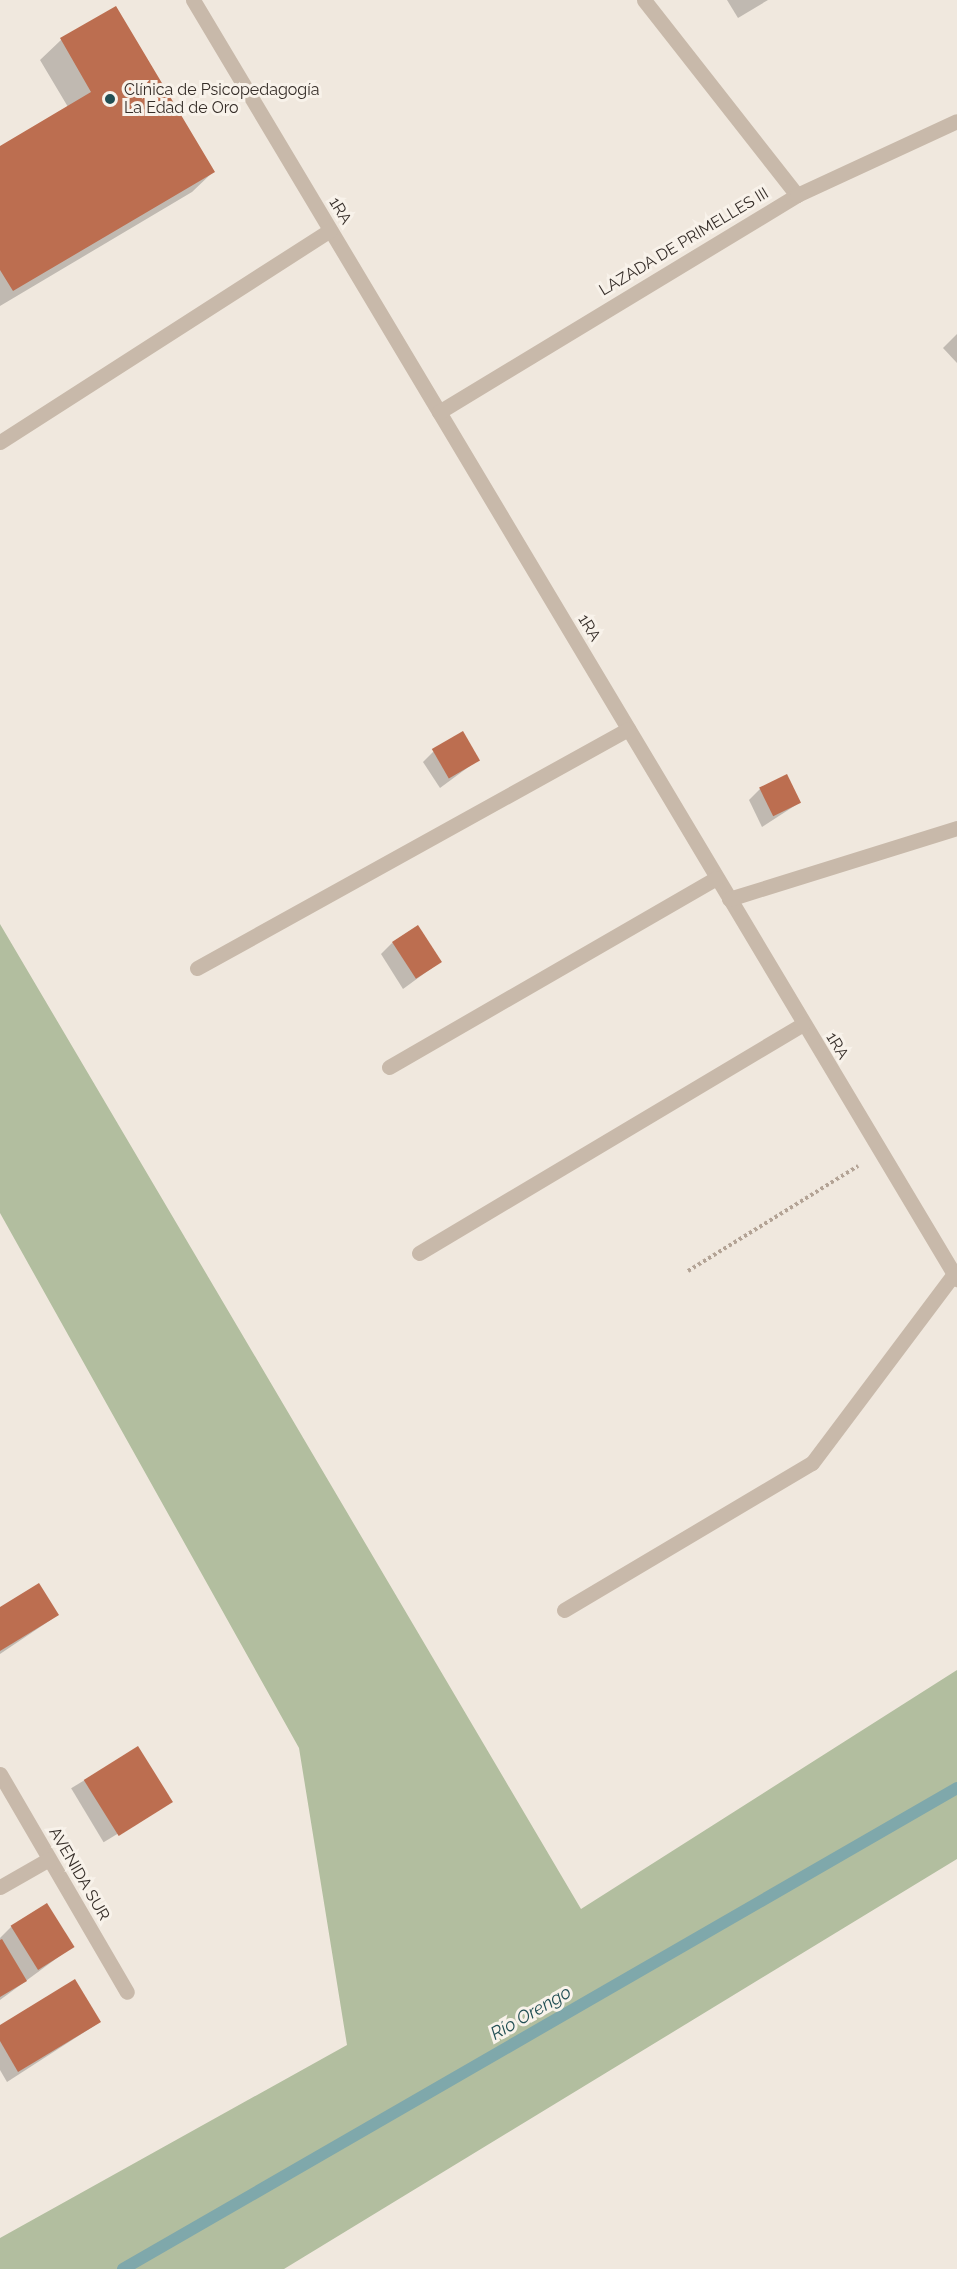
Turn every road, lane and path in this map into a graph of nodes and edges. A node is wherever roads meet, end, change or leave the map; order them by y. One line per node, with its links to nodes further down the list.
1 (194, 0): 5 (street, 1RA)
2 (644, 0): 4 (street)
3 (957, 121): 4 (street, LAZADA DE PRIMELLES III)
4 (797, 195): 6 (street, LAZADA DE PRIMELLES III)
5 (330, 230): 6 (street, 1RA); 7 (street)
6 (438, 412): 8 (street, 1RA)
7 (0, 442)
8 (628, 729): 10 (street, 1RA); 12 (street)
9 (957, 828): 11 (street)
10 (716, 878): 11 (street, 1RA); 14 (street)
11 (729, 899): 13 (street, 1RA)
12 (197, 968)
13 (803, 1024): 15 (street, 1RA); 16 (street)
14 (389, 1067)
15 (880, 1153): 17 (path); 18 (street, 1RA)
16 (419, 1253)
17 (688, 1271)
18 (955, 1277): 19 (street)
19 (564, 1610)
20 (0, 1774): 21 (street, AVENIDA SUR)
21 (49, 1859): 22 (street); 23 (street, AVENIDA SUR)
22 (0, 1887)
23 (126, 1992)

